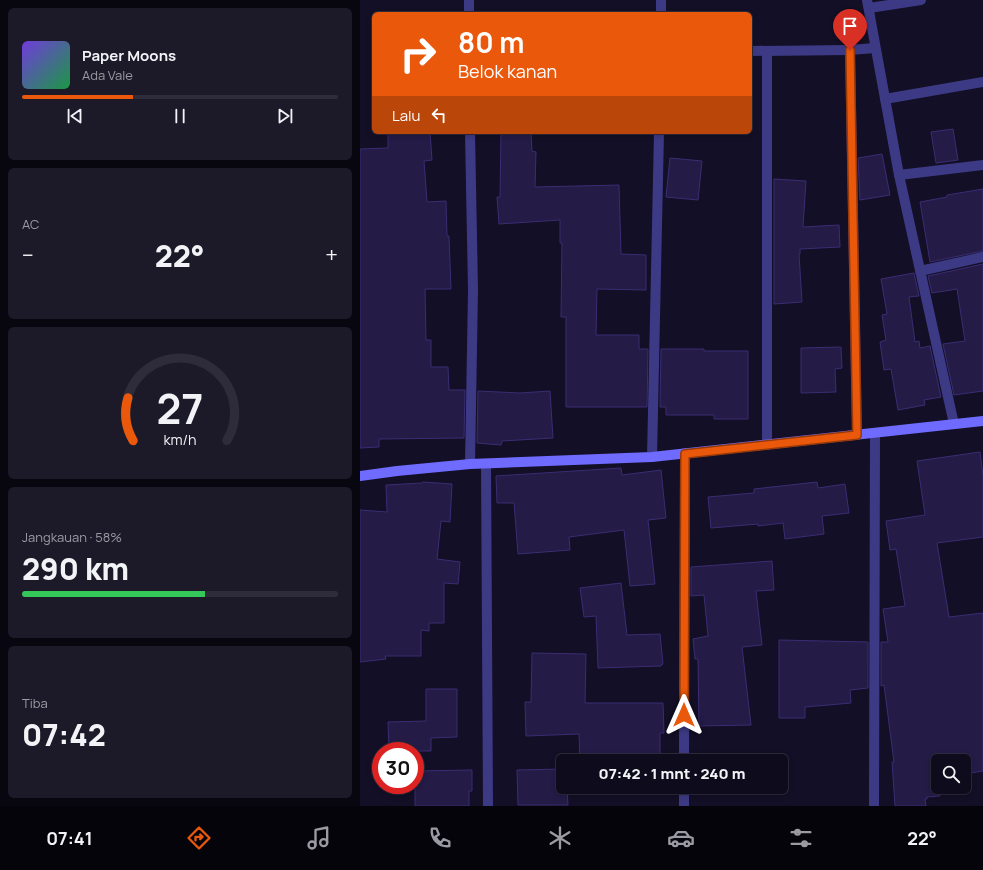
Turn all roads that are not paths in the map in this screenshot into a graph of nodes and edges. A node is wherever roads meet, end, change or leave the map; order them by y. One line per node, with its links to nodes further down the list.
1 (469, 0): 5 (street)
2 (661, 0): 6 (street)
3 (921, 0): 4 (street)
4 (868, 4): 7 (street)
5 (469, 12)
6 (661, 12)
7 (875, 48): 9 (street); 12 (street)
8 (767, 50): 9 (street); 10 (street); 23 (street)
9 (850, 50): 22 (street)
10 (752, 51)
11 (983, 82): 12 (street)
12 (885, 99): 16 (street)
13 (470, 134): 26 (street)
14 (659, 134): 25 (street)
15 (983, 165): 16 (street)
16 (899, 175): 18 (street)
17 (983, 257): 18 (street)
18 (920, 271): 20 (street)
19 (983, 421): 20 (street)
20 (954, 424): 21 (street)
21 (875, 433): 22 (street); 33 (street)
22 (857, 435): 23 (street)
23 (767, 445): 24 (street)
24 (685, 454): 25 (street); 29 (street)
25 (652, 457): 27 (street)
26 (470, 464): 27 (street); 28 (street)
27 (486, 464): 31 (street)
28 (360, 476)
29 (684, 754)
30 (684, 794): 32 (street)
31 (488, 806)
32 (684, 806)
33 (874, 806)

